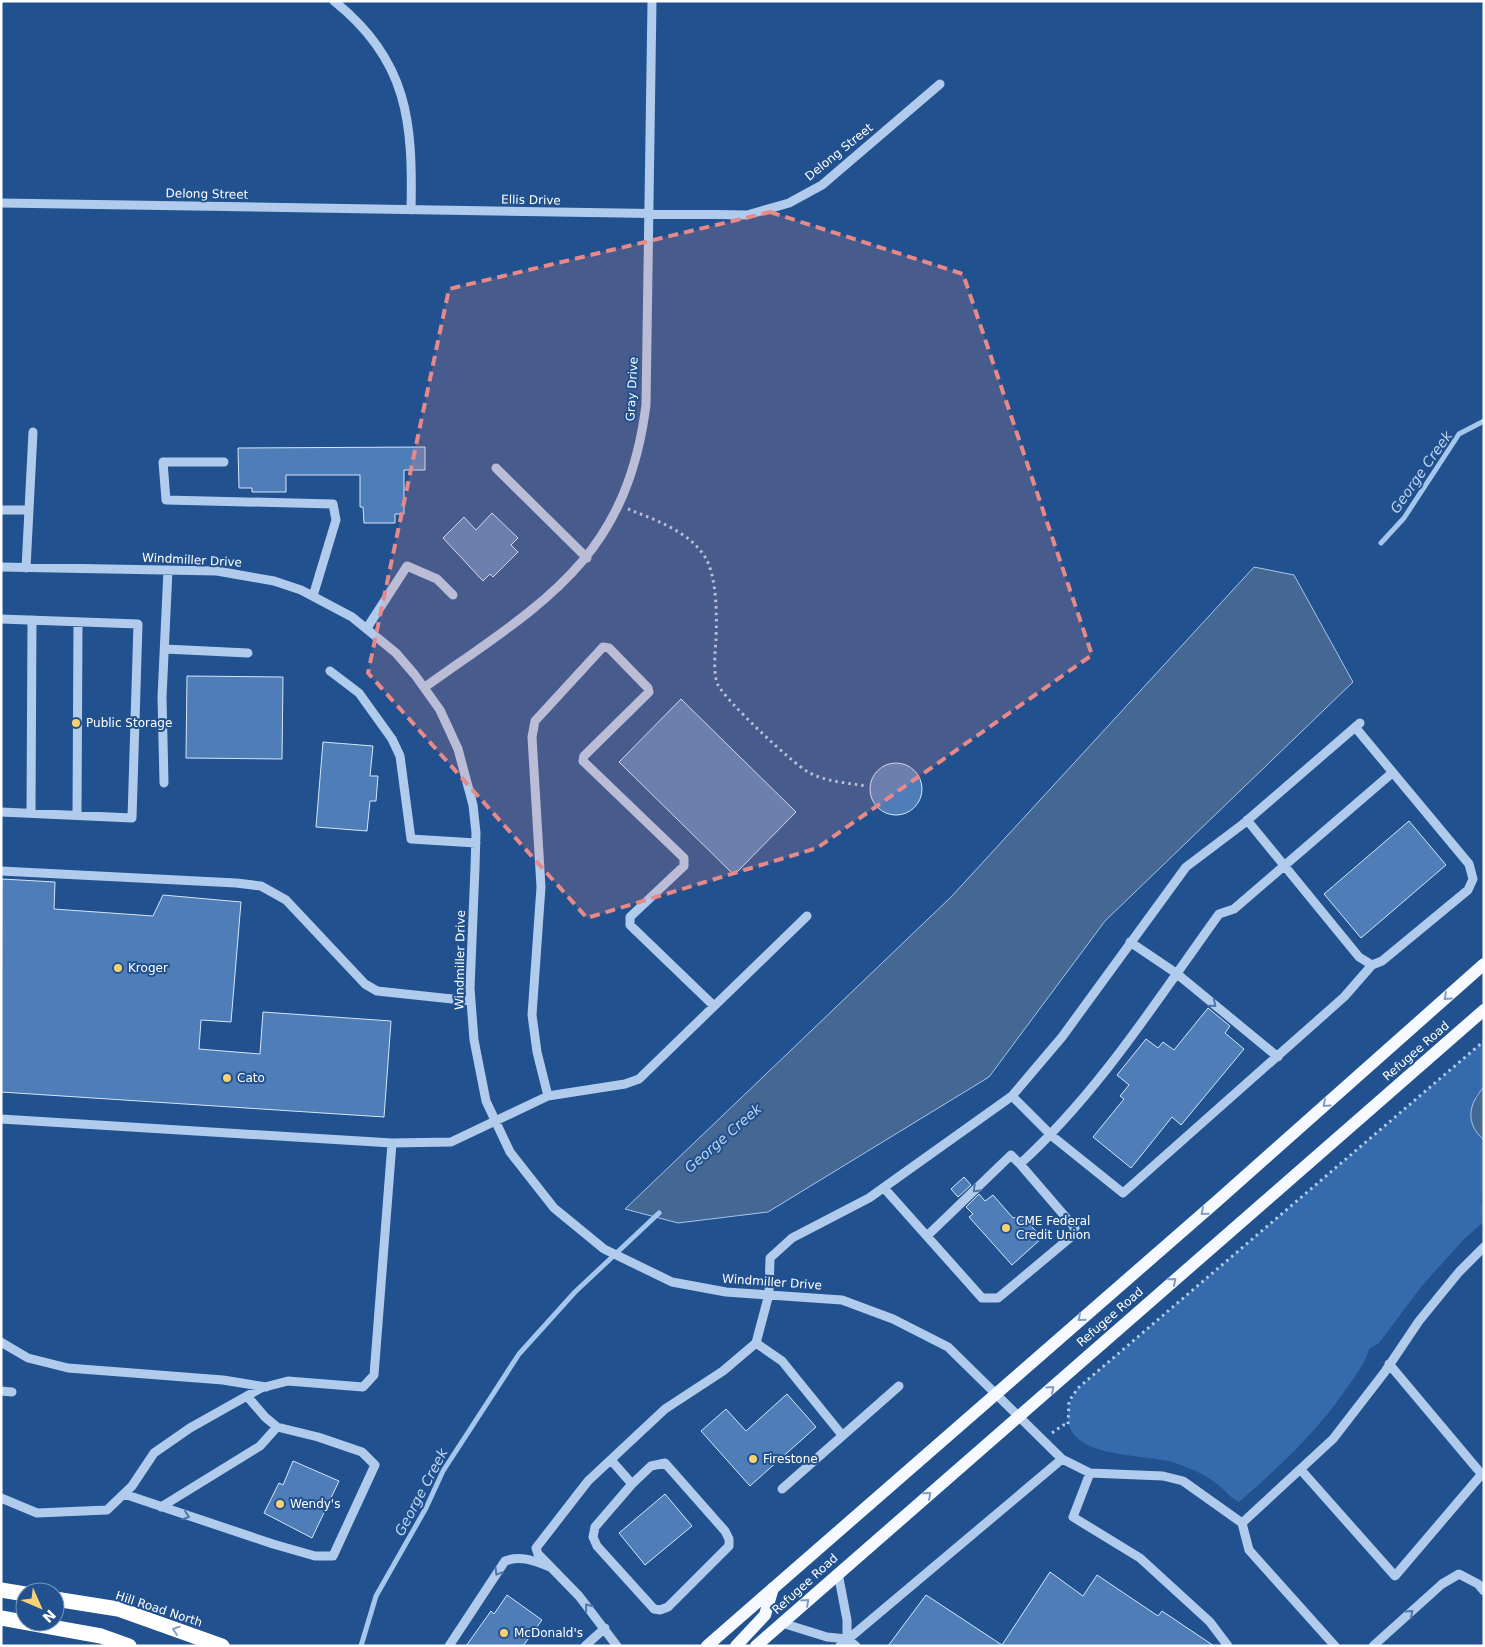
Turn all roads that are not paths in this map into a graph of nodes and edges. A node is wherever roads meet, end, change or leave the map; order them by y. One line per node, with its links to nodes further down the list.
1 (334, 1): 5 (street)
2 (652, 1): 6 (street, Gray Drive)
3 (940, 84): 6 (street, Delong Street)
4 (1, 203): 5 (street, Delong Street)
5 (411, 210): 6 (street, Ellis Drive)
6 (650, 214): 12 (street, Gray Drive)
7 (33, 432): 11 (street)
8 (224, 462): 17 (street)
9 (496, 468): 12 (street)
10 (1, 510): 11 (street)
11 (28, 510): 14 (street)
12 (586, 558): 25 (street, Gray Drive)
13 (1, 567): 14 (street, Windmiller Drive)
14 (26, 568): 15 (street, Windmiller Drive)
15 (168, 570): 17 (street, Windmiller Drive); 22 (street)
16 (453, 595): 21 (street)
17 (313, 596): 21 (street, Windmiller Drive)
18 (1, 619): 19 (street)
19 (32, 620): 20 (street); 29 (street)
20 (78, 622): 30 (street); 30 (street)
21 (367, 628): 25 (street, Windmiller Drive)
22 (164, 649): 23 (street); 27 (street)
23 (248, 653)
24 (330, 671): 32 (street)
25 (425, 687): 32 (street, Windmiller Drive)
26 (1392, 774): 31 (street); 33 (street); 38 (street)
27 (164, 783)
28 (1, 812): 29 (street)
29 (31, 813): 30 (street)
30 (77, 816)
31 (1247, 820): 33 (street); 36 (street)
32 (476, 843): 40 (street, Windmiller Drive)
33 (1284, 865): 38 (street); 39 (street)
34 (1, 871): 40 (street)
35 (807, 916): 41 (street)
36 (1130, 942): 39 (street); 45 (street)
37 (1484, 964): 63 (main road, Refugee Road, one-way to 63)
38 (1372, 965): 43 (street)
39 (1176, 973): 43 (street, one-way to 43); 48 (street)
40 (471, 1001): 47 (street, Windmiller Drive)
41 (714, 1006): 44 (street); 44 (street)
42 (1484, 1010): 64 (main road, Refugee Road, one-way to 42)
43 (1278, 1057): 48 (street)
44 (548, 1096): 47 (street)
45 (1012, 1096): 48 (street); 51 (street)
46 (1, 1119): 49 (street)
47 (495, 1120): 49 (street); 54 (street, Windmiller Drive)
48 (1052, 1136): 50 (street)
49 (392, 1143): 59 (street)
50 (1020, 1164): 52 (street, one-way to 52); 52 (street)
51 (884, 1188): 52 (street); 54 (street)
52 (927, 1236)
53 (1484, 1247): 57 (street)
54 (769, 1294): 56 (street); 63 (street, Windmiller Drive)
55 (1, 1342): 59 (street)
56 (756, 1343): 66 (street); 68 (street)
57 (1389, 1364): 69 (street); 71 (street)
58 (898, 1386): 66 (street)
59 (267, 1387): 62 (street)
60 (1, 1391): 61 (street)
61 (12, 1392)
62 (247, 1396): 65 (street); 74 (street)
63 (1000, 1397): 64 (street, Windmiller Drive); 80 (main road, Refugee Road)
64 (1019, 1417): 67 (street, Windmiller Drive); 79 (main road, Refugee Road, one-way to 64)
65 (277, 1427): 76 (street); 76 (street, one-way to 65)
66 (842, 1436): 73 (street)
67 (1062, 1459): 70 (street, Windmiller Drive); 89 (street)
68 (611, 1460): 72 (street); 78 (street)
69 (1301, 1470): 71 (street); 77 (street)
70 (1090, 1473): 77 (street); 99 (street)
71 (1483, 1476)
72 (632, 1484): 72 (street)
73 (782, 1489)
74 (124, 1494): 75 (street); 76 (street)
75 (1, 1498)
76 (162, 1507)
77 (1242, 1523): 100 (street)
78 (555, 1569): 87 (street, one-way to 78); 92 (street, one-way to 92)
79 (838, 1573): 86 (main road, Refugee Road, one-way to 79); 89 (street)
80 (773, 1588): 95 (main road, Refugee Road); 96 (main road, Refugee Road)
81 (1, 1590): 83 (highway)
82 (1484, 1591): 101 (street, one-way to 82)
83 (15, 1592)
84 (65, 1601): 91 (highway, Hill Road North, one-way to 84)
85 (1, 1618): 88 (highway)
86 (782, 1623): 89 (street); 97 (main road, Refugee Road)
87 (605, 1628): 93 (street); 94 (street)
88 (98, 1640): 90 (highway)
89 (843, 1642): 98 (street)
90 (130, 1646)
91 (222, 1646)
92 (449, 1646)
93 (585, 1646)
94 (617, 1646)
95 (707, 1646)
96 (736, 1646)
97 (756, 1646)
98 (856, 1646)
99 (1228, 1646)
100 (1335, 1646)
101 (1373, 1646)

